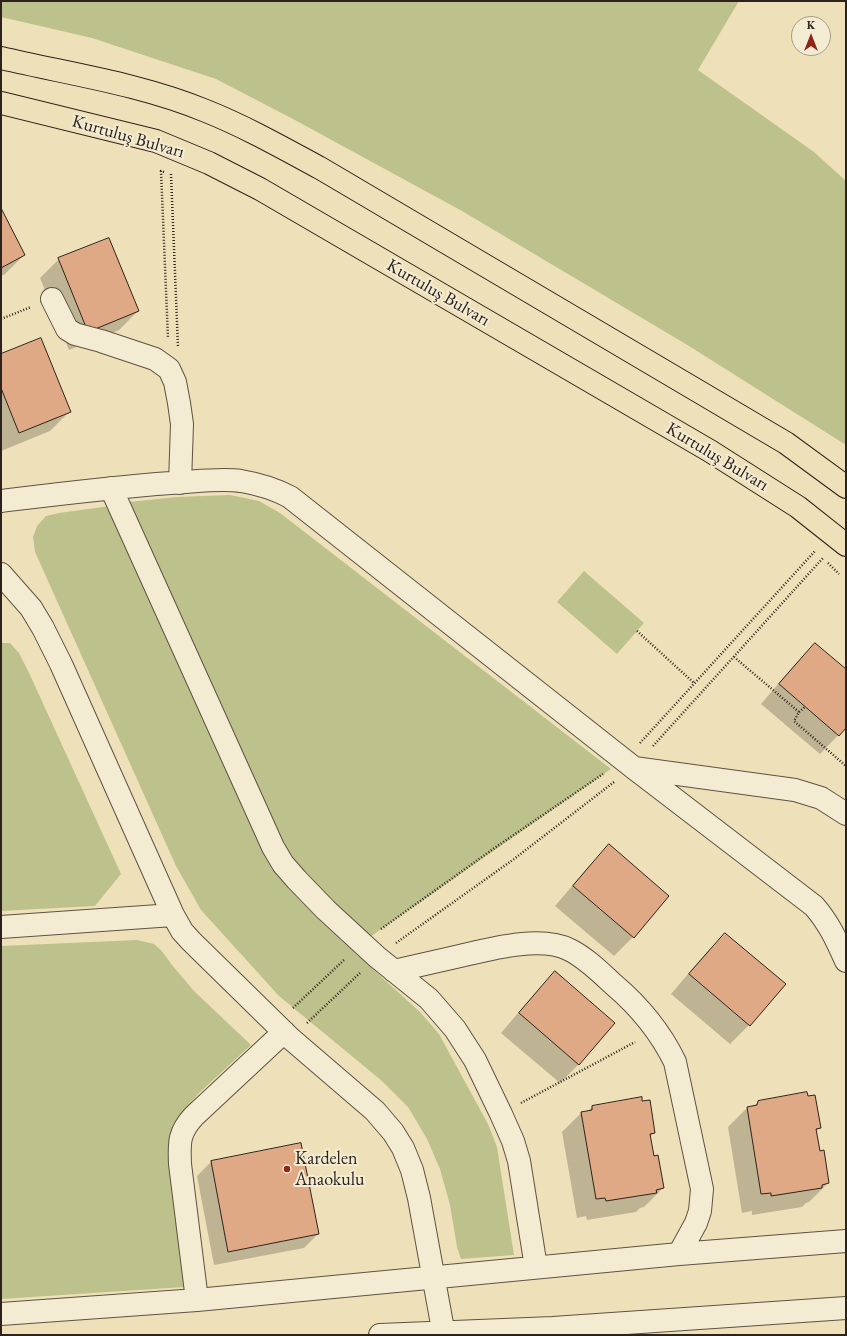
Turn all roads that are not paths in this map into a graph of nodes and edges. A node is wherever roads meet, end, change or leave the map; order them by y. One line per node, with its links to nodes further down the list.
1 (1, 58): 5 (highway)
2 (1, 103): 8 (highway, Kurtuluş Bulvarı)
3 (52, 299): 4 (street)
4 (180, 483): 6 (street); 10 (street)
5 (846, 487)
6 (110, 488): 7 (street); 15 (street)
7 (1, 500)
8 (846, 545)
9 (1, 574): 12 (street)
10 (634, 768): 11 (street); 14 (street)
11 (846, 814)
12 (173, 916): 13 (street); 16 (street)
13 (1, 926)
14 (846, 961)
15 (394, 970): 18 (street); 19 (street)
16 (283, 1031): 20 (street); 21 (street)
17 (846, 1241): 18 (street)
18 (679, 1254): 19 (street)
19 (536, 1267): 20 (street)
20 (433, 1277): 21 (street); 25 (street)
21 (197, 1300): 23 (street)
22 (846, 1308): 24 (street)
23 (1, 1314)
24 (554, 1332): 25 (street)
25 (444, 1334): 26 (street)
26 (380, 1335)

